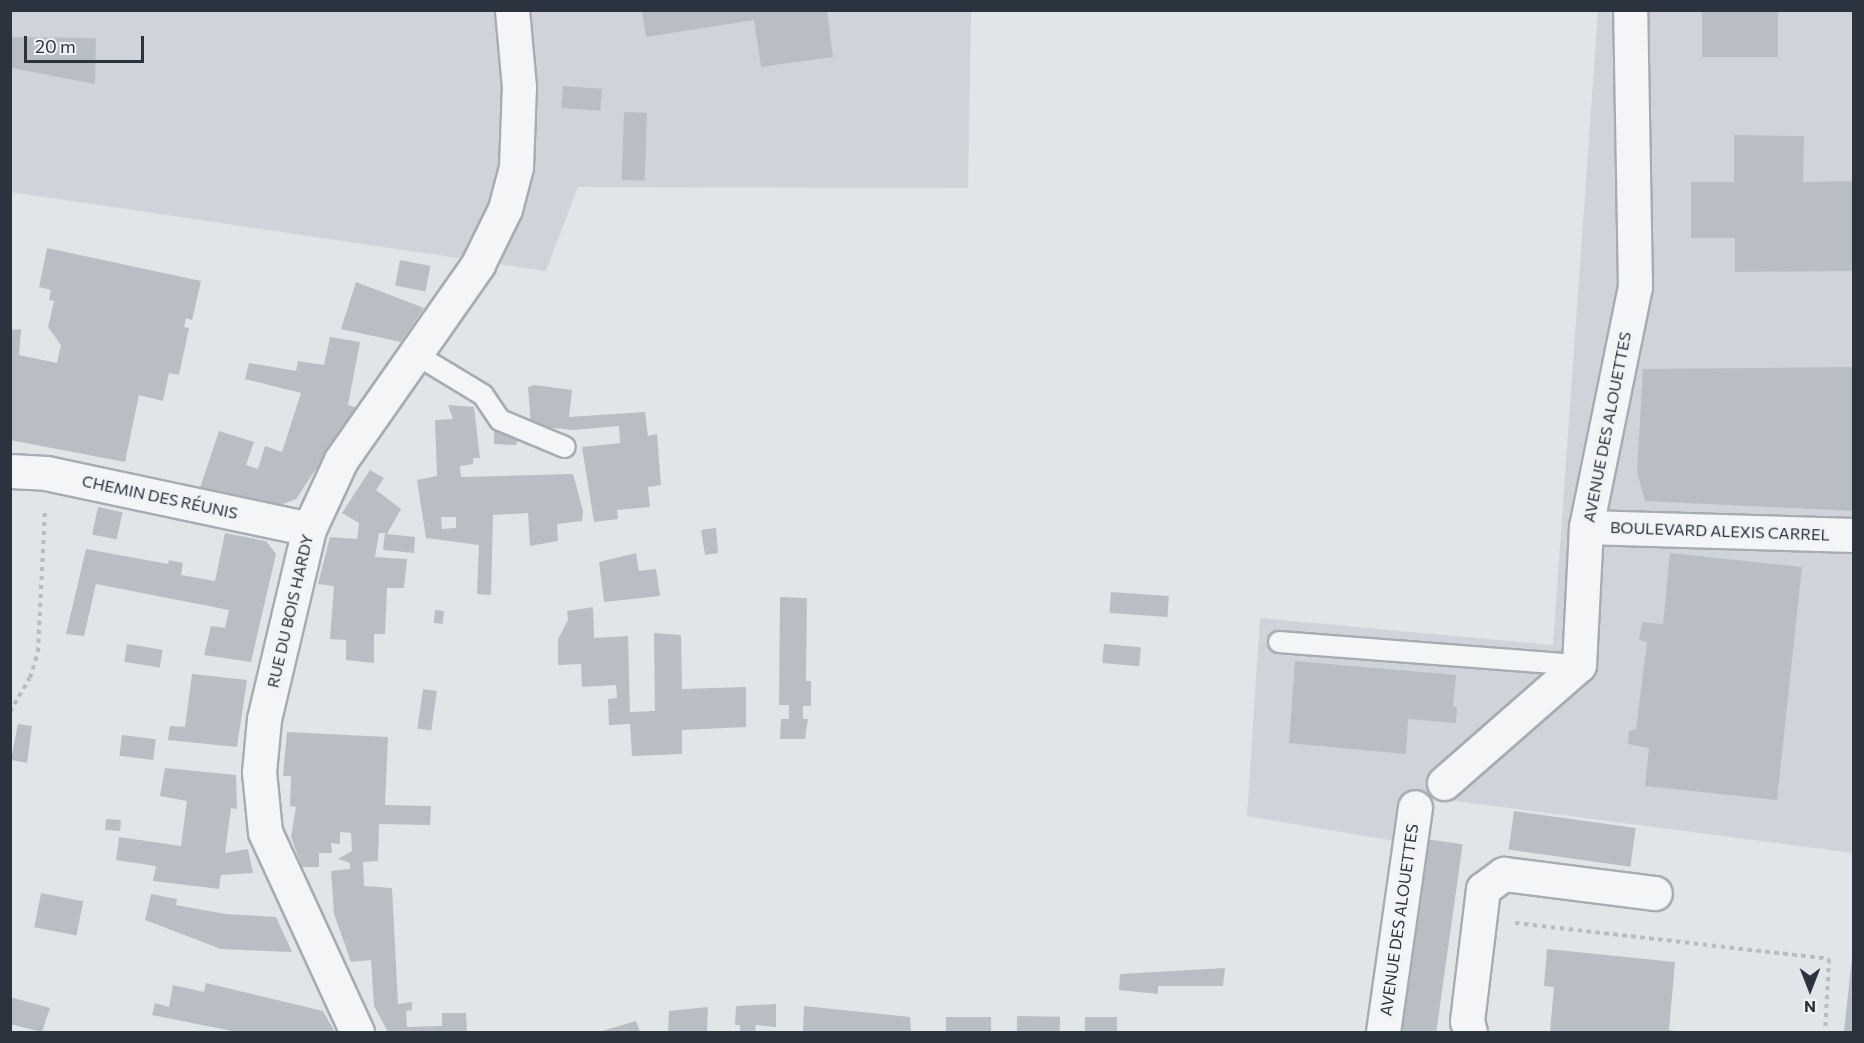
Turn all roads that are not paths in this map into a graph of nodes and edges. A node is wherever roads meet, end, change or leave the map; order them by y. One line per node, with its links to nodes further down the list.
1 (512, 10): 3 (street, RUE DU BOIS HARDY)
2 (1630, 10): 6 (street, AVENUE DES ALOUETTES)
3 (417, 355): 4 (lane); 7 (street, RUE DU BOIS HARDY)
4 (565, 447)
5 (10, 471): 7 (street, CHEMIN DES RÉUNIS)
6 (1586, 527): 8 (street, BOULEVARD ALEXIS CARREL); 10 (street, AVENUE DES ALOUETTES)
7 (309, 529): 14 (street, RUE DU BOIS HARDY)
8 (1854, 535)
9 (1279, 642): 10 (lane)
10 (1579, 665): 11 (street)
11 (1444, 783)
12 (1415, 807): 15 (street, AVENUE DES ALOUETTES)
13 (1655, 893): 16 (street)
14 (357, 1032)
15 (1383, 1032)
16 (1470, 1032)

